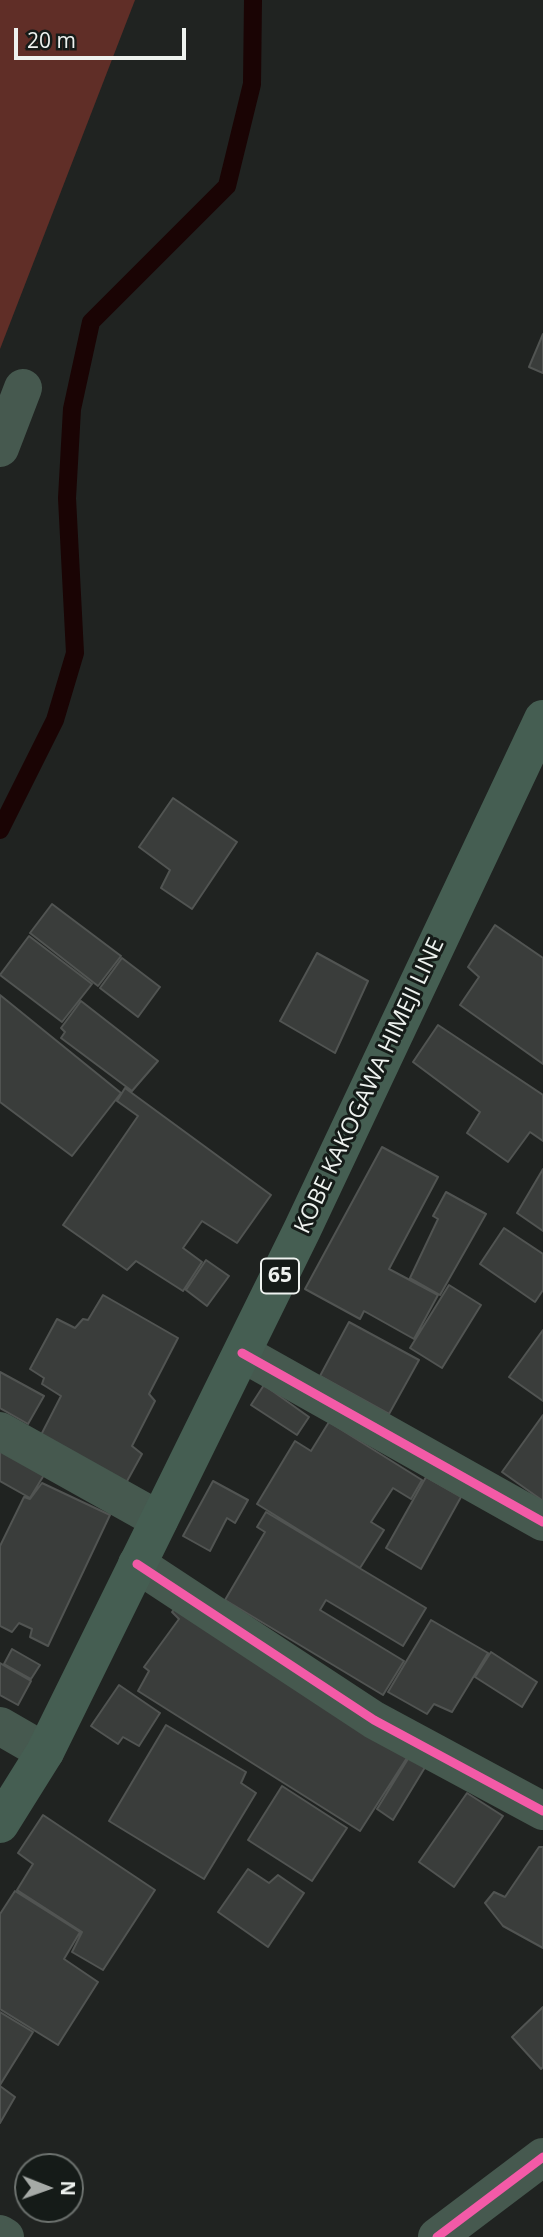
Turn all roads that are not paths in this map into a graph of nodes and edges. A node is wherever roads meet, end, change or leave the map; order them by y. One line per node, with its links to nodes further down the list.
1 (23, 388): 2 (street)
2 (0, 448)
3 (543, 719): 4 (main road, KOBE KAKOGAWA HIMEJI LINE / 65)
4 (242, 1353): 6 (main road, KOBE KAKOGAWA HIMEJI LINE / 65); 7 (street)
5 (0, 1431): 6 (street)
6 (159, 1520): 8 (main road, KOBE KAKOGAWA HIMEJI LINE / 65)
7 (543, 1522)
8 (137, 1564): 10 (main road, KOBE KAKOGAWA HIMEJI LINE / 65); 11 (street)
9 (0, 1726): 10 (street)
10 (45, 1752): 12 (main road, KOBE KAKOGAWA HIMEJI LINE / 65)
11 (543, 1811)
12 (0, 1824)
13 (543, 2157): 16 (street)
14 (0, 2234): 15 (street)
15 (5, 2237)
16 (437, 2237)

